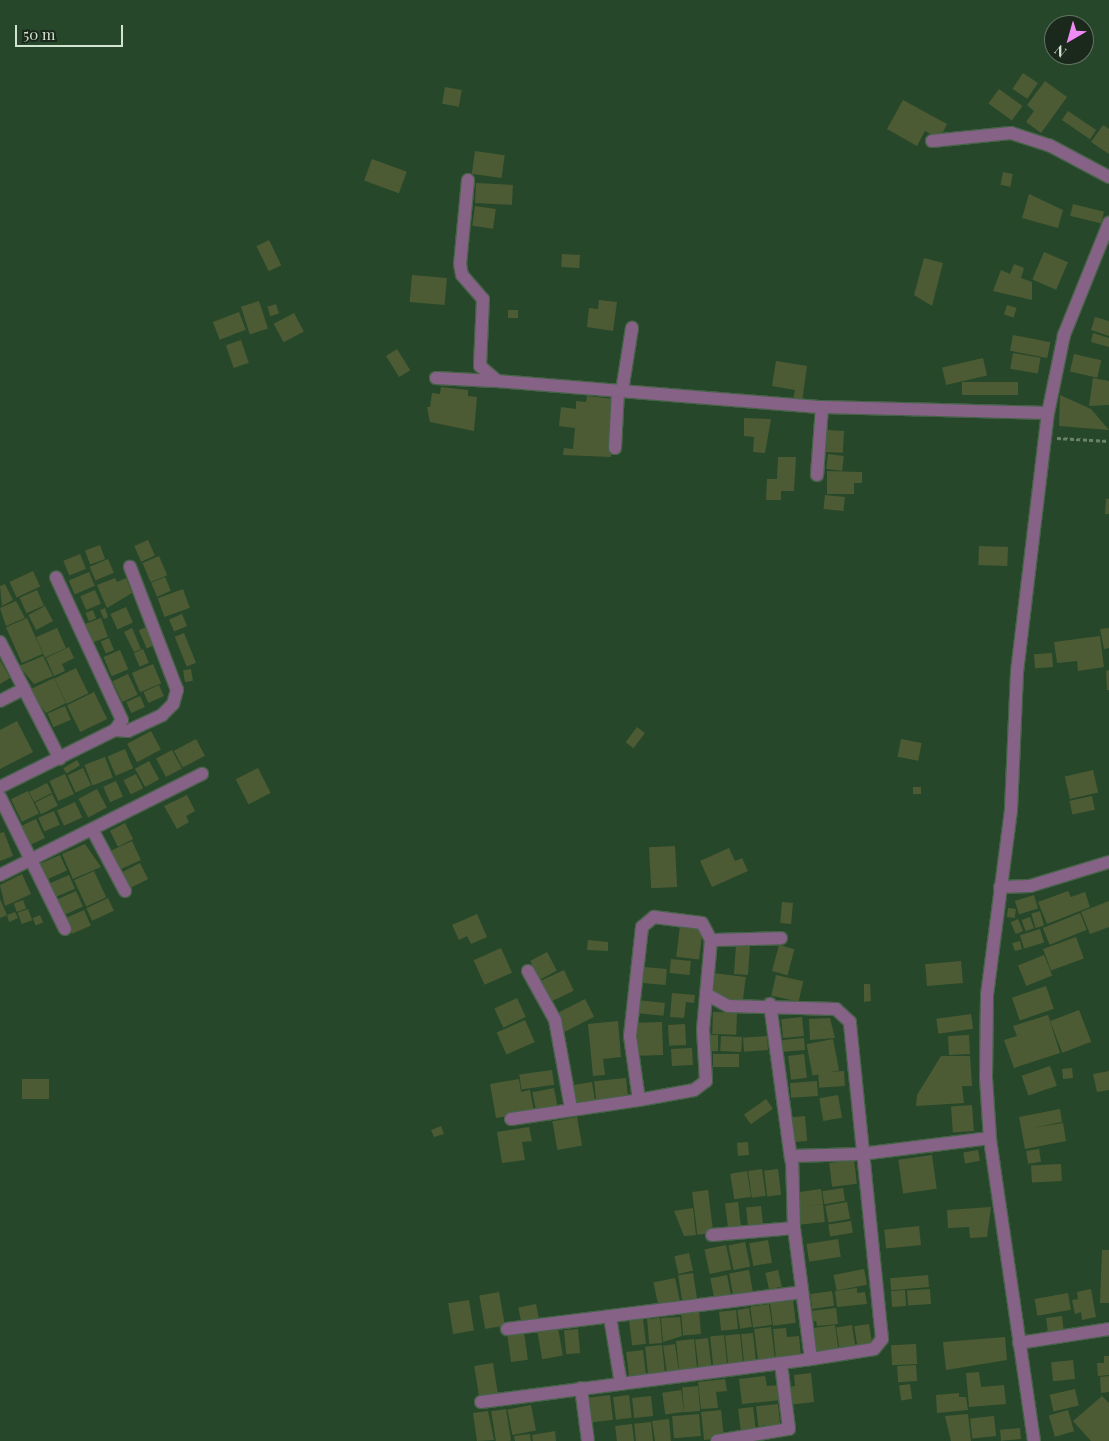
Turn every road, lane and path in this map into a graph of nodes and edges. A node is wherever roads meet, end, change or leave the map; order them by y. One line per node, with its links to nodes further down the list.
1 (932, 141): 2 (street)
2 (1109, 178)
3 (468, 180): 7 (street)
4 (1109, 223): 10 (street)
5 (632, 328): 8 (street)
6 (436, 378): 7 (street)
7 (497, 381): 8 (street)
8 (620, 391): 9 (street); 13 (street)
9 (822, 407): 10 (street); 14 (street)
10 (1048, 413): 11 (street)
11 (1045, 438): 12 (path); 29 (street)
12 (1109, 441)
13 (615, 448)
14 (816, 475)
15 (130, 567): 20 (street)
16 (56, 577): 20 (street)
17 (0, 642): 18 (street)
18 (24, 689): 19 (street); 21 (street)
19 (0, 701)
20 (115, 730): 21 (street)
21 (60, 759): 23 (street)
22 (202, 774): 25 (street)
23 (0, 786)
24 (0, 797): 26 (street)
25 (93, 831): 26 (street); 30 (street)
26 (31, 860): 28 (street); 31 (street)
27 (1109, 862): 29 (street)
28 (0, 876)
29 (1000, 887): 40 (street)
30 (124, 891)
31 (65, 929)
32 (781, 938): 33 (street)
33 (710, 940): 35 (street); 37 (street)
34 (528, 971): 38 (street)
35 (706, 994): 36 (street); 37 (street)
36 (770, 1004): 41 (street); 42 (street)
37 (639, 1100): 38 (street)
38 (571, 1108): 39 (street)
39 (510, 1119)
40 (990, 1138): 41 (street); 49 (street)
41 (861, 1154): 42 (street); 50 (street)
42 (791, 1160): 43 (street)
43 (794, 1228): 44 (street); 45 (street)
44 (712, 1235)
45 (802, 1292): 46 (street); 50 (street)
46 (610, 1317): 47 (street); 52 (street)
47 (507, 1329)
48 (1109, 1329): 49 (street)
49 (1019, 1343): 58 (street)
50 (811, 1359): 51 (street)
51 (781, 1364): 52 (street); 55 (street)
52 (621, 1384): 53 (street)
53 (580, 1388): 54 (street); 56 (street)
54 (481, 1402)
55 (790, 1435): 57 (street)
56 (588, 1441)
57 (724, 1441)
58 (1034, 1441)

